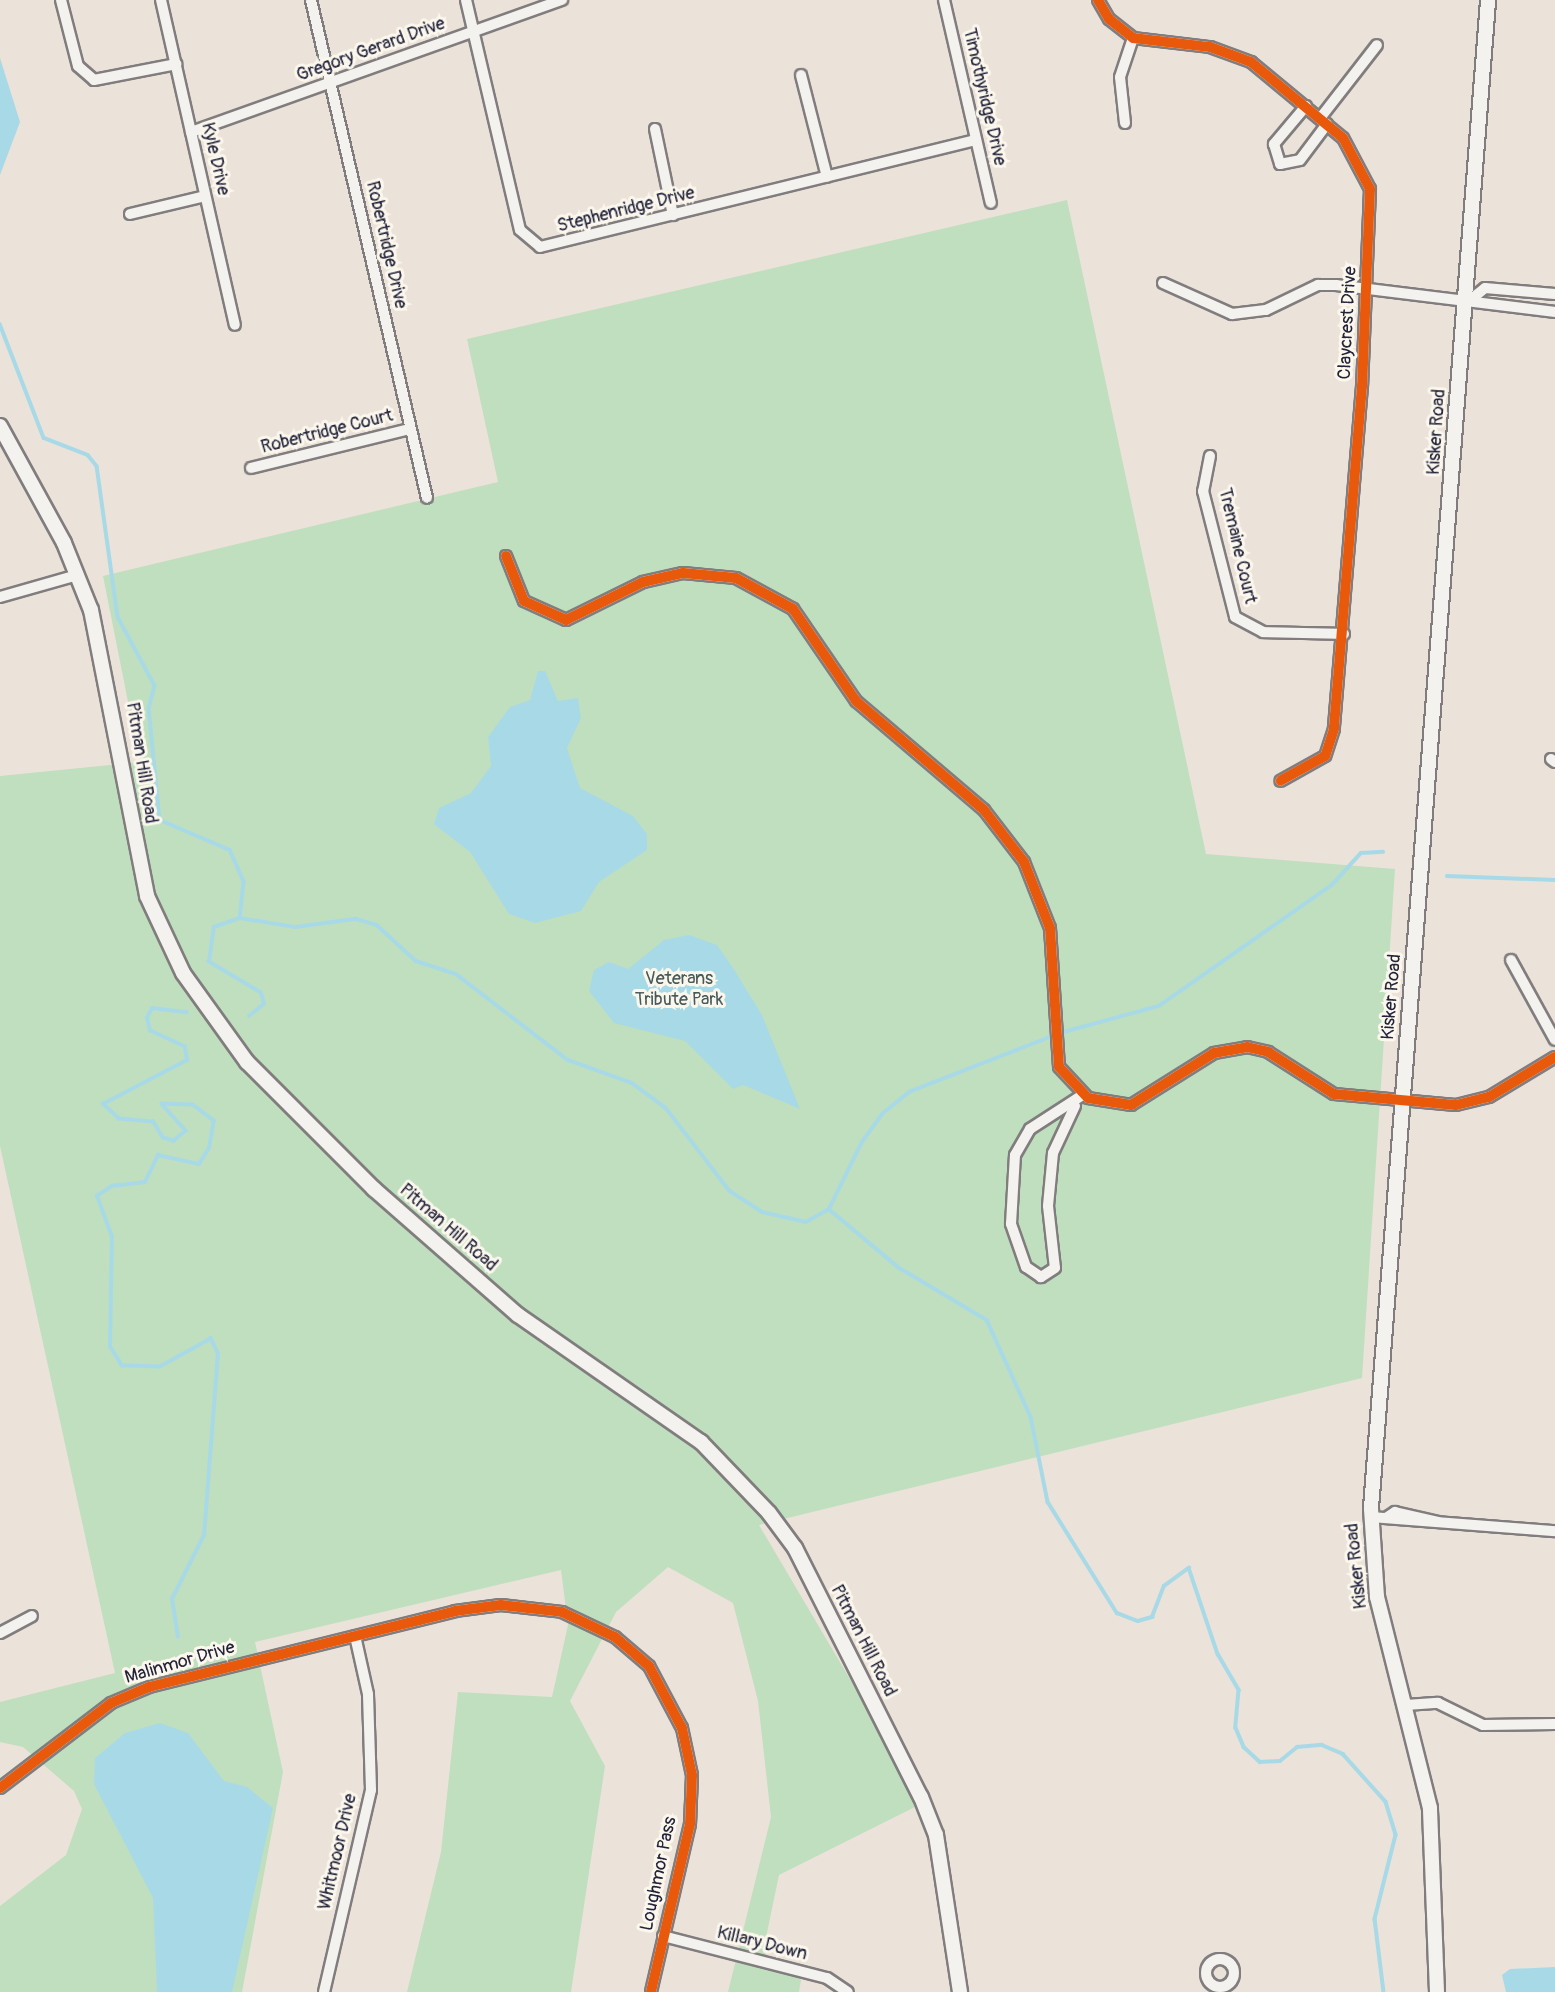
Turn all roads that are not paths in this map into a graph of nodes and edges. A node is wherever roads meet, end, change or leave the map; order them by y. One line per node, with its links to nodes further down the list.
1 (61, 0): 12 (street)
2 (161, 0): 12 (street, Kyle Drive)
3 (311, 0): 14 (street, Robertridge Drive)
4 (466, 0): 9 (street, Stephenridge Drive)
5 (562, 0): 9 (street, Gregory Gerard Drive)
6 (944, 0): 20 (street, Timothyridge Drive)
7 (1098, 0): 10 (street)
8 (1488, 0): 29 (main road, Kisker Road)
9 (473, 31): 14 (street, Gregory Gerard Drive); 25 (street, Stephenridge Drive)
10 (1133, 38): 15 (street, Claycrest Drive); 17 (street)
11 (1377, 45): 16 (street)
12 (176, 64): 19 (street, Kyle Drive)
13 (801, 75): 21 (street)
14 (331, 84): 19 (street, Gregory Gerard Drive); 33 (street, Robertridge Drive)
15 (1306, 106): 16 (street, Claycrest Drive); 16 (street)
16 (1324, 121): 27 (street, Claycrest Drive)
17 (1125, 123)
18 (654, 129): 25 (street)
19 (191, 132): 22 (street, Kyle Drive)
20 (976, 140): 21 (street, Stephenridge Drive); 23 (street, Timothyridge Drive)
21 (827, 177): 25 (street, Stephenridge Drive)
22 (205, 197): 24 (street); 31 (street, Kyle Drive)
23 (991, 203)
24 (130, 214)
25 (673, 215)
26 (1163, 283): 27 (street)
27 (1367, 288): 29 (street); 40 (street, Claycrest Drive)
28 (1555, 294): 29 (street)
29 (1471, 297): 30 (street); 46 (main road, Kisker Road)
30 (1555, 312)
31 (235, 325)
32 (0, 426): 38 (main road, Pitman Hill Road)
33 (410, 429): 35 (street, Robertridge Court); 36 (street, Robertridge Drive)
34 (1210, 456): 40 (street, Tremaine Court)
35 (251, 468)
36 (427, 498)
37 (506, 556): 45 (street)
38 (77, 575): 39 (street); 60 (main road, Pitman Hill Road)
39 (0, 597)
40 (1344, 634): 41 (street, Claycrest Drive)
41 (1280, 781)
42 (1511, 960): 43 (street)
43 (1555, 1040)
44 (1555, 1057): 46 (street)
45 (1084, 1094): 46 (street); 47 (street)
46 (1403, 1099): 48 (main road, Kisker Road)
47 (1075, 1106): 47 (street)
48 (1379, 1518): 49 (street); 53 (main road, Kisker Road)
49 (1555, 1531)
50 (32, 1616): 51 (street)
51 (0, 1633)
52 (355, 1636): 55 (street, Malinmor Drive); 56 (street, Loughmor Pass); 57 (street, Whitmoor Drive)
53 (1406, 1705): 54 (street); 61 (main road, Kisker Road)
54 (1555, 1724)
55 (0, 1788)
56 (663, 1936): 58 (street, Loughmor Pass); 59 (street, Killary Down)
57 (324, 1992)
58 (651, 1992)
59 (848, 1992)
60 (960, 1992)
61 (1437, 1992)

